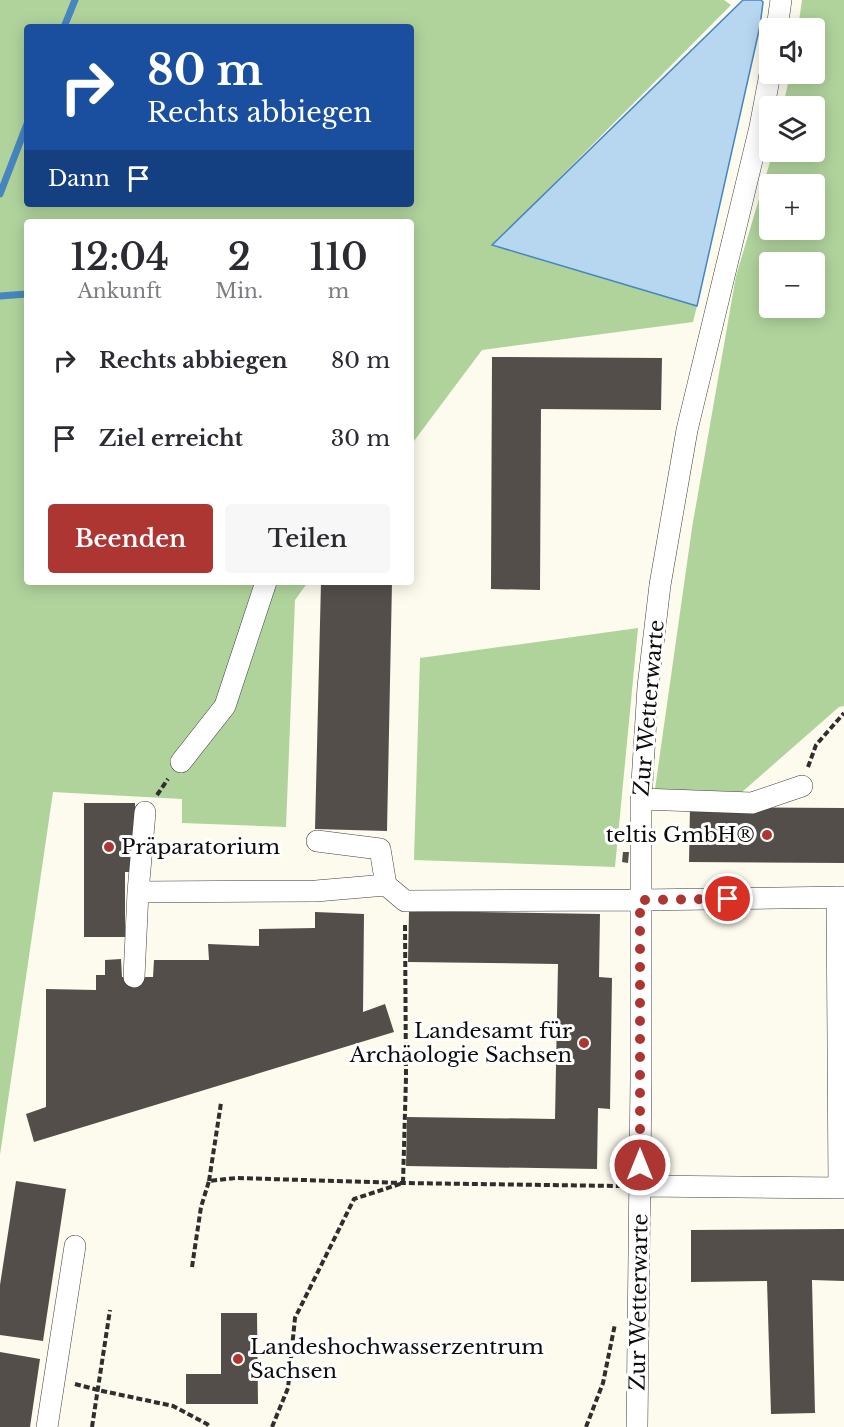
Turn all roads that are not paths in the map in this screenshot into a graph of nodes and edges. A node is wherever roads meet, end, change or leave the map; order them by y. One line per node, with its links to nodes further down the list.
1 (781, 0): 2 (street)
2 (778, 18)
3 (768, 84): 7 (street, Zur Wetterwarte)
4 (265, 585): 5 (street)
5 (181, 762)
6 (802, 786): 7 (street)
7 (640, 799): 13 (street, Zur Wetterwarte)
8 (145, 812): 11 (street)
9 (317, 841): 10 (street)
10 (387, 885): 11 (street); 13 (street)
11 (138, 892): 14 (street)
12 (841, 897): 13 (street); 16 (street)
13 (640, 900): 15 (street, Zur Wetterwarte)
14 (134, 977)
15 (640, 1186): 16 (street); 19 (street, Zur Wetterwarte)
16 (842, 1188)
17 (75, 1246): 18 (street)
18 (47, 1427)
19 (637, 1427)

